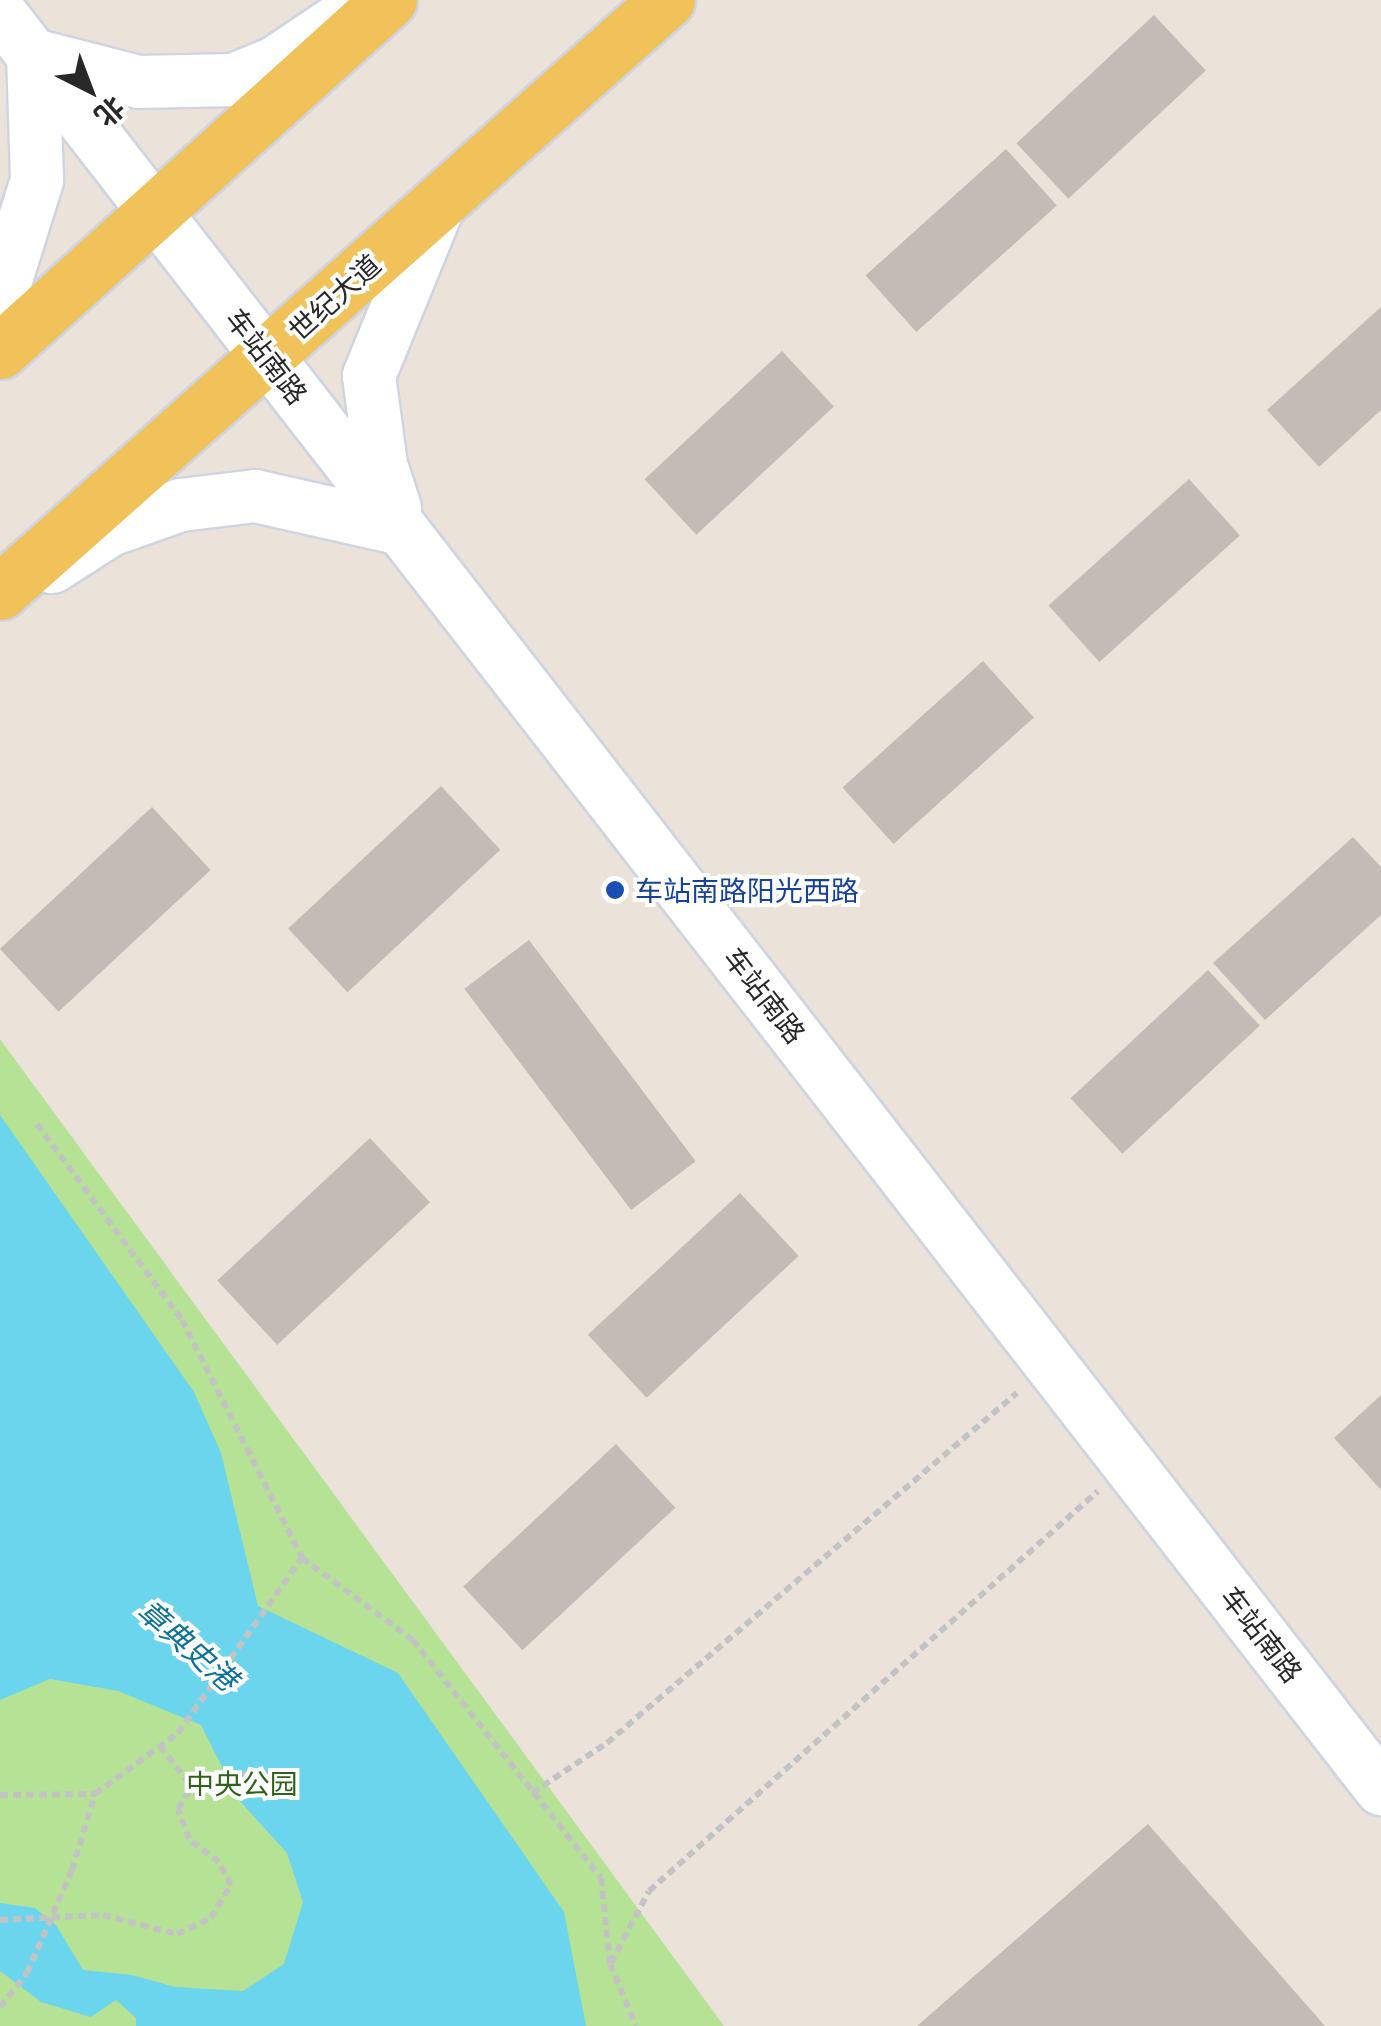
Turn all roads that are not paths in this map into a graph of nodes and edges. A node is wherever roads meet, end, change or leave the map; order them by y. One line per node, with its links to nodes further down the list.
1 (369, 0): 5 (street)
2 (389, 0): 7 (main road)
3 (666, 0): 6 (main road, 世纪大道)
4 (0, 13): 5 (street, 车站南路)
5 (32, 55): 7 (street, 车站南路); 8 (street)
6 (440, 202): 10 (main road, 世纪大道); 11 (street)
7 (154, 211): 9 (main road); 10 (street, 车站南路)
8 (0, 299)
9 (0, 351)
10 (267, 356): 11 (street, 车站南路); 12 (main road, 世纪大道)
11 (401, 529): 13 (street); 14 (street, 车站南路)
12 (0, 592)
13 (0, 600)
14 (1381, 1789)

